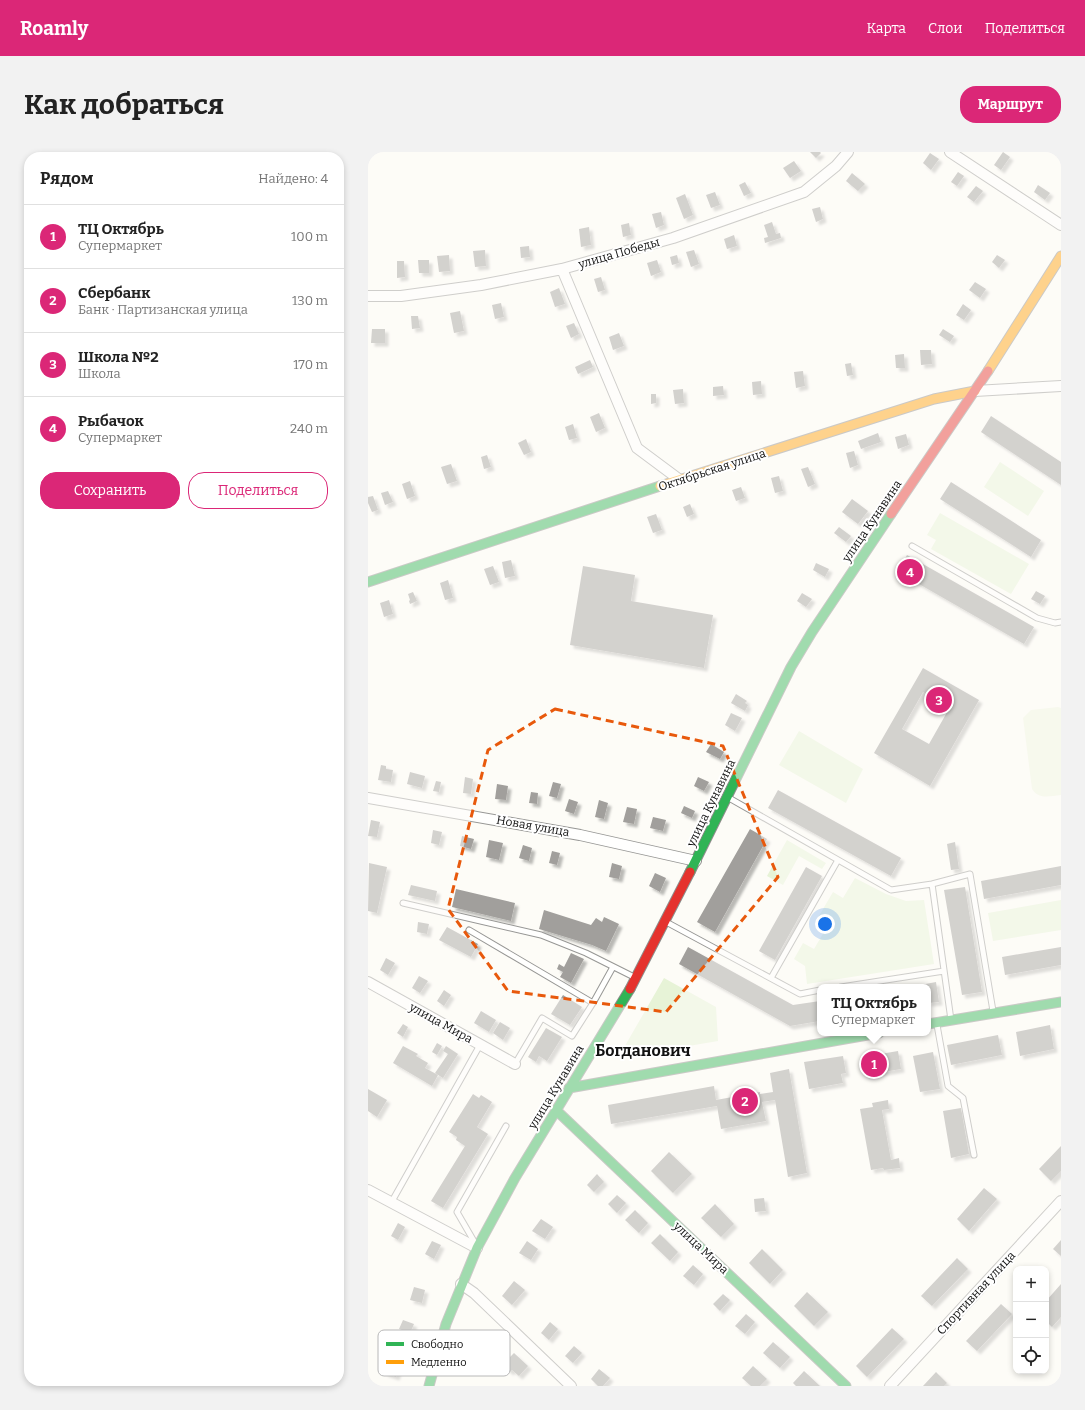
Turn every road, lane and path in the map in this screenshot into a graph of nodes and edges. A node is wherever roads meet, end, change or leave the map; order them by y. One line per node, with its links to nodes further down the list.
1 (848, 152): 5 (street, улица Победы)
2 (950, 152): 3 (street)
3 (1061, 225)
4 (1061, 256): 8 (main road, улица Кунавина)
5 (562, 269): 6 (street, улица Победы); 9 (street)
6 (368, 296)
7 (1061, 386): 8 (street, Октябрьская улица)
8 (975, 391): 9 (main road, Октябрьская улица); 13 (main road, улица Кунавина)
9 (680, 480): 11 (main road, Октябрьская улица)
10 (912, 546): 12 (lane)
11 (368, 582)
12 (1061, 622)
13 (727, 797): 15 (lane); 16 (main road, улица Кунавина)
14 (368, 798): 16 (street, Новая улица)
15 (838, 860): 17 (lane); 24 (lane)
16 (696, 861): 19 (main road, улица Кунавина)
17 (932, 884): 22 (lane); 30 (lane)
18 (403, 903): 21 (lane)
19 (665, 922): 23 (main road, улица Кунавина); 24 (lane)
20 (469, 930): 29 (lane)
21 (613, 967): 23 (lane); 29 (lane)
22 (944, 971): 26 (lane); 31 (lane)
23 (636, 978): 36 (main road, улица Кунавина)
24 (772, 978): 27 (lane)
25 (368, 982): 34 (street, улица Мира)
26 (861, 984)
27 (817, 991)
28 (1061, 1002): 30 (main road)
29 (593, 1003): 35 (lane)
30 (993, 1014): 31 (main road)
31 (952, 1020): 32 (main road)
32 (932, 1024): 39 (lane)
33 (862, 1036): 36 (main road)
34 (480, 1044): 35 (street, улица Мира); 42 (lane)
35 (515, 1064)
36 (569, 1088): 37 (main road, улица Кунавина)
37 (556, 1110): 43 (main road, улица Кунавина); 49 (main road, улица Мира)
38 (506, 1126): 43 (lane)
39 (974, 1155)
40 (368, 1190): 42 (street)
41 (1061, 1201): 50 (street, Спортивная улица)
42 (391, 1203): 43 (street)
43 (478, 1248): 44 (main road, улица Кунавина)
44 (461, 1284): 45 (main road, улица Кунавина); 48 (street)
45 (444, 1330)
46 (432, 1376): 47 (main road, улица Кунавина)
47 (429, 1386)
48 (571, 1386)
49 (846, 1386)
50 (890, 1386)

